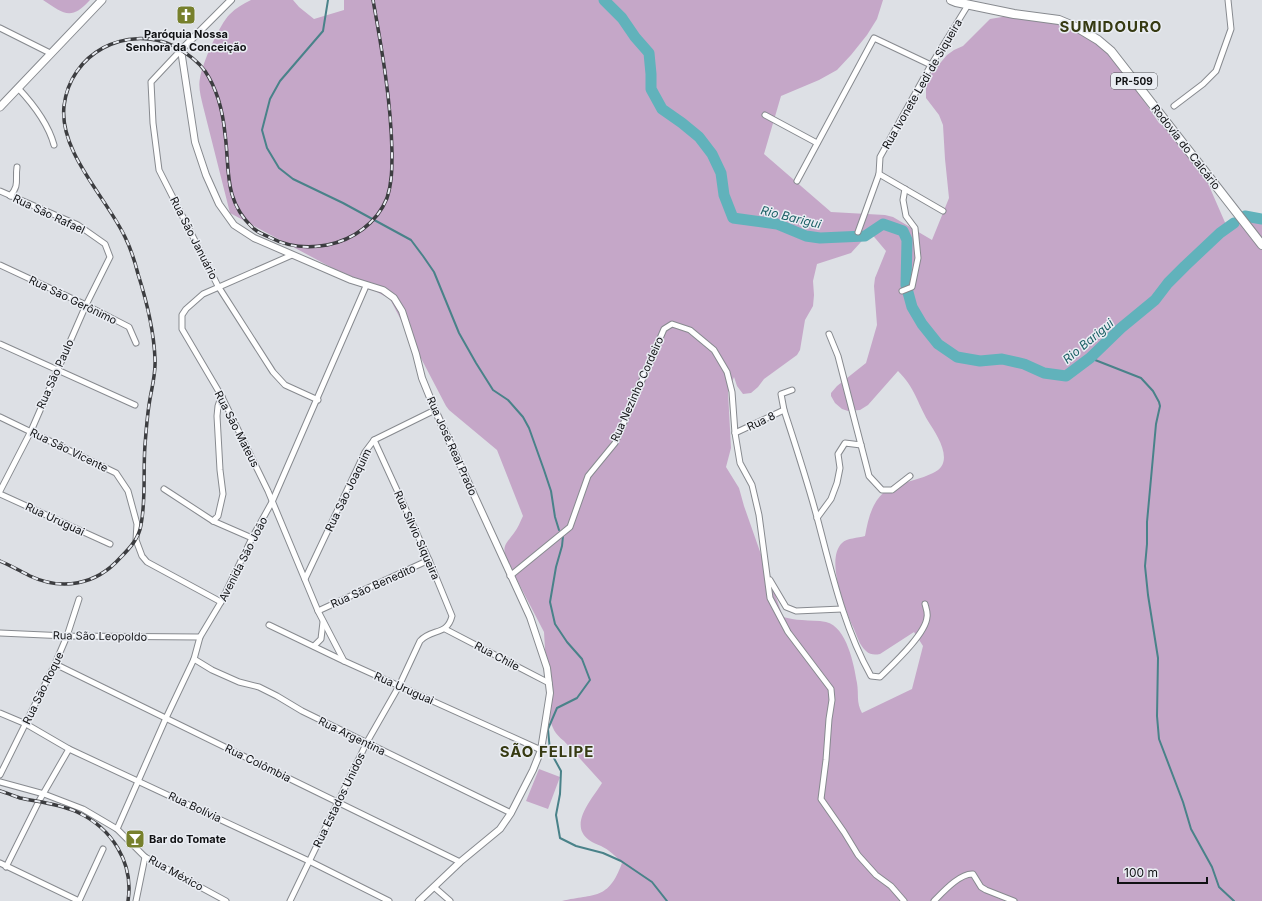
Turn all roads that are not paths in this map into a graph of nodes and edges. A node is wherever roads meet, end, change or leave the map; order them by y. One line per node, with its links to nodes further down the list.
1 (102, 0): 8 (main road)
2 (231, 0): 7 (street)
3 (951, 0): 5 (main road, Rodovia do Calcário / PR-509)
4 (1228, 0): 11 (street)
5 (968, 5): 9 (street, Rua Ivonete Ledi de Siqueira); 24 (main road, Rodovia do Calcário / PR-509)
6 (0, 28): 8 (street)
7 (181, 50): 25 (street, Rua José Real Prado); 28 (street, Rua São Januário)
8 (50, 53): 10 (main road)
9 (931, 66): 14 (street); 17 (street, Rua Ivonete Ledi de Siqueira)
10 (18, 88): 12 (main road); 15 (street)
11 (1174, 106)
12 (0, 107)
13 (765, 115): 14 (street)
14 (817, 143): 18 (street)
15 (54, 145)
16 (17, 167): 21 (street)
17 (879, 174): 19 (street); 23 (street, Rua Ivonete Ledi de Siqueira)
18 (797, 181)
19 (905, 189): 22 (street); 30 (street)
20 (0, 191): 21 (street, Rua São Rafael)
21 (10, 196): 26 (street, Rua São Rafael)
22 (943, 211)
23 (858, 232)
24 (1262, 245)
25 (292, 255): 28 (street, Rua São Mateus); 29 (street, Rua José Real Prado)
26 (110, 257): 31 (street, Rua São Paulo)
27 (0, 265): 31 (street, Rua São Gerônimo)
28 (218, 286): 37 (street, Rua São Mateus); 38 (street, Rua São Januário)
29 (366, 286): 38 (street, Avenida São João); 40 (street, Rua José Real Prado)
30 (902, 291)
31 (86, 305): 34 (street, Rua São Gerônimo); 35 (street, Rua São Paulo)
32 (829, 334): 46 (street)
33 (0, 344): 35 (street)
34 (136, 344)
35 (57, 370): 39 (street); 43 (street, Rua São Paulo)
36 (792, 390): 41 (street, Rua 8)
37 (222, 398): 50 (street, Rua São Mateus); 52 (street)
38 (318, 400): 50 (street, Avenida São João)
39 (135, 405)
40 (435, 410): 45 (street, Rua São Joaquim); 57 (street, Rua José Real Prado)
41 (784, 410): 44 (street, Rua 8); 51 (street)
42 (0, 417): 43 (street, Rua São Vicente)
43 (31, 431): 49 (street, Rua São Paulo); 60 (street, Rua São Vicente)
44 (735, 433): 56 (street, Rua Nezinho Cordeiro); 57 (street, Rua Nezinho Cordeiro)
45 (374, 440): 55 (street, Rua Sílvio Siqueira); 58 (street, Rua São Joaquim)
46 (861, 445): 47 (street); 51 (street)
47 (910, 476)
48 (164, 489): 52 (street)
49 (0, 492): 54 (street, Rua Uruguai)
50 (272, 502): 53 (street, Avenida São João); 58 (street, Rua São Mateus)
51 (817, 518): 62 (street)
52 (213, 521): 53 (street)
53 (252, 538): 60 (street, Avenida São João)
54 (110, 544)
55 (429, 560): 63 (street, Rua São Benedito); 66 (street, Rua Sílvio Siqueira)
56 (768, 575): 62 (street); 103 (street, Rua Nezinho Cordeiro)
57 (510, 576): 74 (street, Rua José Real Prado)
58 (305, 579): 63 (street, Rua São Mateus)
59 (80, 599): 68 (street, Rua São Roque)
60 (221, 602): 69 (street, Avenida São João)
61 (925, 604): 62 (street)
62 (842, 609)
63 (318, 611): 64 (street, Rua São Mateus)
64 (324, 622): 70 (street); 72 (street, Rua São Mateus)
65 (269, 624): 70 (street, Rua Uruguai)
66 (445, 629): 74 (street, Rua Chile); 75 (street, Rua Estados Unidos)
67 (0, 633): 68 (street, Rua São Leopoldo)
68 (67, 636): 69 (street, Rua São Leopoldo); 73 (street, Rua São Roque)
69 (200, 637): 71 (street, Avenida São João)
70 (314, 646): 72 (street, Rua Uruguai)
71 (194, 659): 77 (street, Avenida São João); 79 (street, Rua Argentina)
72 (344, 661): 75 (street, Rua Uruguai)
73 (56, 664): 77 (street, Rua Colômbia); 78 (street, Rua São Roque)
74 (549, 683): 81 (street, Rua José Real Prado)
75 (399, 686): 79 (street, Rua Estados Unidos); 81 (street, Rua Uruguai)
76 (0, 712): 78 (street, Rua Bolívia)
77 (166, 718): 83 (street, Avenida São João); 86 (street, Rua Colômbia)
78 (26, 724): 80 (street, Rua Bolívia); 82 (street, Rua São Roque)
79 (366, 742): 86 (street, Rua Estados Unidos); 87 (street, Rua Argentina)
80 (69, 749): 83 (street, Rua Bolívia); 85 (street)
81 (541, 750): 87 (street, Rua José Real Prado)
82 (0, 775)
83 (138, 780): 88 (street, Avenida São João); 91 (street, Rua Bolívia)
84 (0, 782): 85 (street, Rua México)
85 (44, 794): 88 (street, Rua México); 94 (street)
86 (338, 802): 91 (street, Rua Estados Unidos); 92 (street, Rua Colômbia)
87 (511, 813): 92 (street, Rua José Real Prado)
88 (117, 830): 90 (street, Rua México)
89 (103, 849): 96 (street)
90 (146, 857): 97 (street); 98 (street, Rua México)
91 (309, 861): 99 (street, Rua Estados Unidos); 100 (street, Rua Bolívia)
92 (460, 862): 95 (street, Rua José Real Prado)
93 (0, 863): 94 (street)
94 (6, 867): 96 (street)
95 (434, 886): 101 (street, Rua José Real Prado); 102 (street)
96 (79, 901)
97 (136, 901)
98 (226, 901)
99 (290, 901)
100 (390, 901)
101 (419, 901)
102 (450, 901)
103 (904, 901)
104 (934, 901): 105 (street)
105 (1014, 901)

